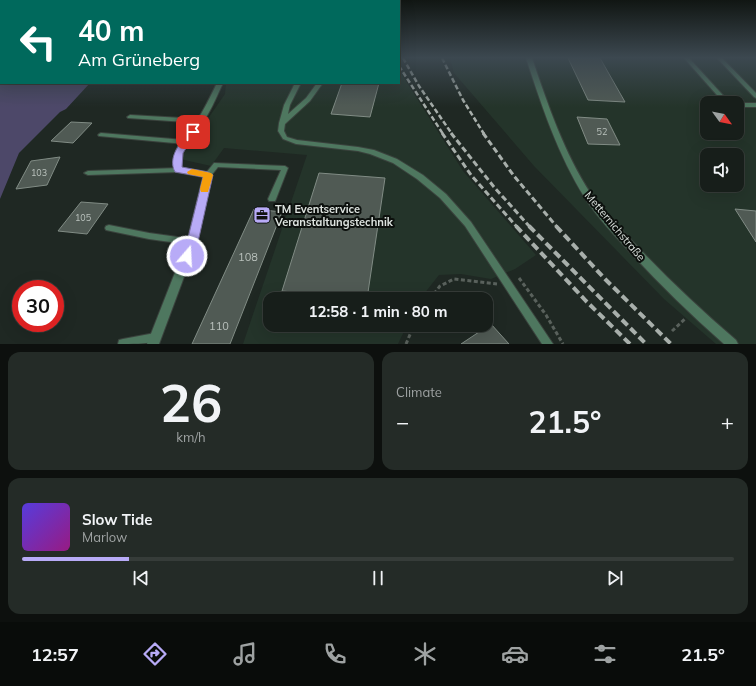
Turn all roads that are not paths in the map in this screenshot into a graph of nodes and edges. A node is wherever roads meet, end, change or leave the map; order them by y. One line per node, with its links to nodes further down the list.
1 (534, 74): 25 (street, Metternichstraße)
2 (701, 74): 7 (lane)
3 (735, 74): 8 (lane)
4 (219, 84): 12 (street)
5 (298, 84): 13 (lane)
6 (319, 84): 13 (lane)
7 (721, 96)
8 (756, 96)
9 (744, 105): 10 (lane)
10 (756, 105)
11 (130, 117): 12 (lane)
12 (202, 118): 15 (street)
13 (282, 122): 24 (lane)
14 (101, 135): 15 (lane)
15 (185, 142): 16 (street)
16 (179, 170): 17 (lane); 18 (street)
17 (88, 173)
18 (208, 175): 19 (lane); 21 (street)
19 (272, 199)
20 (109, 228): 21 (lane)
21 (192, 242): 22 (street)
22 (154, 341): 23 (lane)
23 (123, 344)
24 (548, 344)
25 (732, 344)

